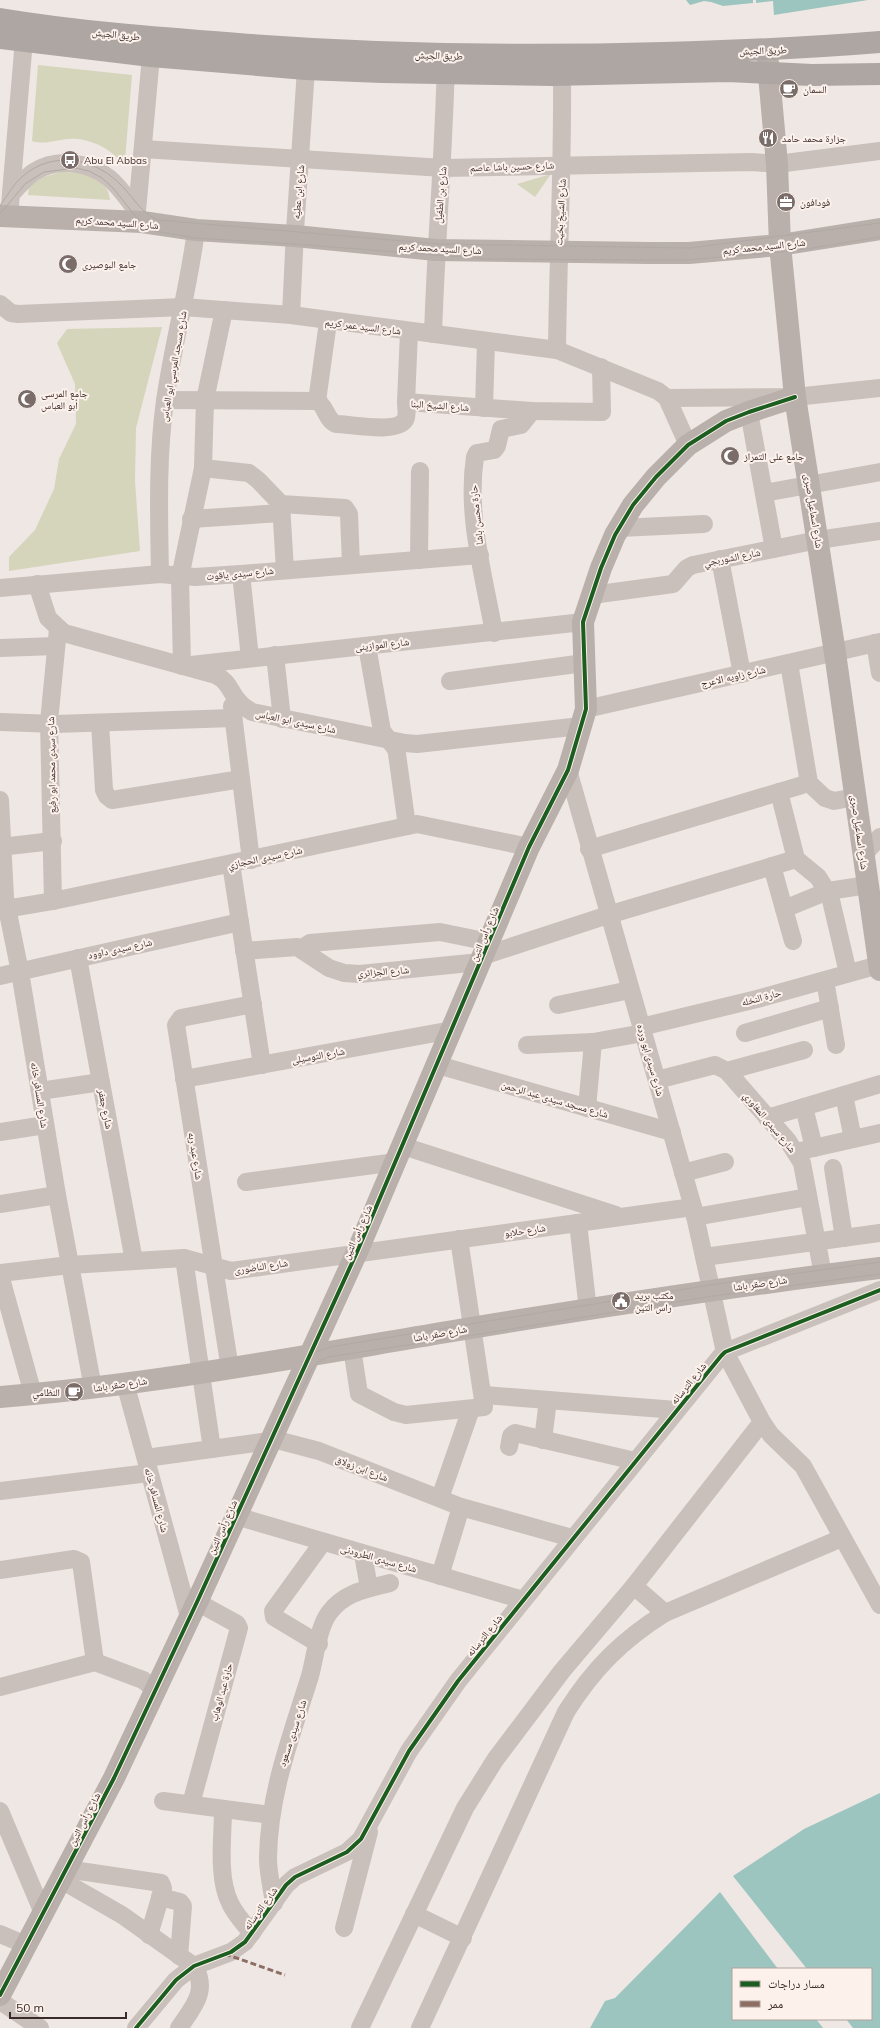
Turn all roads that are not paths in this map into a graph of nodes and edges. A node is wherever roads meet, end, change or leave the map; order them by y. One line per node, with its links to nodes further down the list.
1 (0, 19): 2 (highway, طريق الجيش)
2 (25, 33): 3 (highway, طريق الجيش); 6 (highway, طريق الجيش); 7 (highway, طريق الجيش); 12 (street)
3 (0, 38)
4 (880, 42): 5 (highway, طريق الجيش)
5 (767, 50): 7 (highway, طريق الجيش); 9 (main road, شارع اسماعيل صبرى)
6 (151, 56): 8 (highway, طريق الجيش); 13 (street)
7 (446, 64): 8 (highway, طريق الجيش); 10 (highway, طريق الجيش); 18 (street, شارع بن الطفيل)
8 (306, 69): 15 (street, شارع ابن عطيه)
9 (769, 73): 10 (highway, طريق الجيش); 11 (highway, طريق الجيش); 17 (main road, شارع اسماعيل صبرى)
10 (562, 74): 16 (street, شارع الشيخ بخيت)
11 (880, 74)
12 (8, 139): 19 (street)
13 (143, 149): 15 (street, شارع حسين باشا عاصم); 21 (street)
14 (880, 151): 17 (street, شارع حسين باشا عاصم)
15 (300, 159): 18 (street, شارع حسين باشا عاصم); 24 (street, شارع ابن عطيه)
16 (563, 164): 17 (street, شارع حسين باشا عاصم); 18 (street, شارع حسين باشا عاصم); 27 (street, شارع الشيخ بخيت)
17 (777, 164): 25 (main road, شارع اسماعيل صبرى)
18 (443, 168): 26 (street, شارع بن الطفيل)
19 (12, 193): 20 (street); 21 (street, شارع السيد محمد كريم)
20 (5, 216): 21 (main road, شارع السيد محمد كريم)
21 (137, 217): 23 (main road, شارع السيد محمد كريم)
22 (880, 229): 25 (main road, شارع السيد محمد كريم)
23 (196, 230): 24 (main road, شارع السيد محمد كريم); 29 (street, شارع مسجد المرسي ابو العباس)
24 (295, 236): 26 (main road, شارع السيد محمد كريم); 31 (street, شارع ابن عطيه)
25 (780, 245): 27 (main road, شارع السيد محمد كريم); 39 (main road, شارع اسماعيل صبرى)
26 (436, 250): 27 (main road, شارع السيد محمد كريم); 34 (street, شارع بن الطفيل)
27 (558, 251): 36 (street, شارع الشيخ بخيت)
28 (0, 304): 29 (street, شارع السيد عمر كريم)
29 (183, 307): 30 (street, شارع السيد عمر كريم); 41 (street, شارع مسجد المرسي ابو العباس)
30 (224, 310): 31 (street, شارع السيد عمر كريم); 42 (street)
31 (291, 315): 32 (street, شارع السيد عمر كريم)
32 (328, 322): 33 (street, شارع السيد عمر كريم); 43 (street)
33 (409, 332): 34 (street, شارع السيد عمر كريم); 44 (street)
34 (433, 334): 35 (street, شارع السيد عمر كريم)
35 (486, 342): 36 (street, شارع السيد عمر كريم); 45 (street)
36 (557, 350): 37 (street, شارع السيد عمر كريم)
37 (601, 367): 40 (street, شارع السيد عمر كريم); 46 (street, شارع الشيخ البنا)
38 (880, 388): 39 (street)
39 (795, 397): 40 (street); 47 (main road, شارع رأس التين); 52 (main road, شارع اسماعيل صبرى)
40 (667, 398): 48 (street)
41 (165, 400): 42 (street); 66 (street, شارع مسجد المرسي ابو العباس)
42 (205, 400): 43 (street); 49 (street)
43 (317, 401): 44 (street, شارع الشيخ البنا)
44 (406, 402): 45 (street, شارع الشيخ البنا)
45 (484, 408): 46 (street, شارع الشيخ البنا)
46 (532, 411): 61 (street, حارة محسن باشا)
47 (749, 412): 48 (main road, شارع رأس التين); 53 (street)
48 (688, 445): 57 (main road, شارع رأس التين)
49 (203, 468): 54 (street); 55 (street)
50 (420, 471): 63 (street)
51 (880, 472): 52 (street)
52 (809, 485): 53 (street); 59 (main road, شارع اسماعيل صبرى)
53 (764, 493): 60 (street)
54 (281, 508): 55 (street); 64 (street); 65 (street)
55 (191, 519): 68 (street)
56 (704, 524): 57 (street)
57 (620, 528): 71 (main road, شارع رأس التين)
58 (880, 531): 59 (street, شارع الشوربجي)
59 (818, 540): 60 (street, شارع الشوربجي); 79 (main road, شارع اسماعيل صبرى)
60 (774, 549): 62 (street, شارع الشوربجي)
61 (480, 555): 63 (street, شارع سيدى ياقوت); 74 (street, حارة محسن باشا)
62 (720, 559): 71 (street, شارع الشوربجي); 86 (street)
63 (419, 560): 64 (street, شارع سيدى ياقوت)
64 (351, 565): 65 (street, شارع سيدى ياقوت)
65 (285, 570): 67 (street, شارع سيدى ياقوت)
66 (160, 574): 68 (street, شارع سيدى ياقوت); 69 (street, شارع سيدى ياقوت)
67 (241, 574): 68 (street, شارع سيدى ياقوت); 81 (street)
68 (180, 577): 84 (street)
69 (37, 584): 70 (street, شارع سيدى ياقوت); 73 (street, شارع سيدى ابو العباس)
70 (0, 588)
71 (592, 595): 72 (main road, شارع رأس التين)
72 (583, 622): 74 (street, شارع الموازينى); 82 (main road, شارع رأس التين)
73 (58, 629): 76 (street, شارع سيدى محمد ابو رفيع); 84 (street, شارع سيدى ابو العباس)
74 (494, 633): 77 (street, شارع الموازينى)
75 (877, 642): 79 (street, شارع زاويه الاعرج); 85 (street)
76 (56, 646): 78 (street); 93 (street, شارع سيدى محمد ابو رفيع)
77 (367, 646): 80 (street, شارع الموازينى); 95 (street)
78 (0, 648)
79 (835, 653): 83 (street, شارع زاويه الاعرج); 100 (main road, شارع اسماعيل صبرى)
80 (275, 655): 81 (street, شارع الموازينى); 91 (street)
81 (250, 658): 84 (street, شارع الموازينى)
82 (584, 663): 87 (street); 89 (main road, شارع رأس التين)
83 (789, 663): 86 (street, شارع زاويه الاعرج); 98 (street)
84 (182, 666): 88 (street, شارع سيدى ابو العباس)
85 (880, 673)
86 (742, 674): 89 (street, شارع زاويه الاعرج)
87 (450, 681)
88 (230, 686): 90 (street); 91 (street, شارع سيدى ابو العباس)
89 (584, 717): 95 (street, شارع سيدى ابو العباس); 96 (main road, شارع رأس التين)
90 (233, 718): 94 (street); 97 (street)
91 (282, 719): 95 (street, شارع سيدى ابو العباس)
92 (0, 722): 93 (street)
93 (49, 722): 94 (street); 104 (street, شارع سيدى محمد ابو رفيع)
94 (100, 722): 97 (street)
95 (388, 740): 102 (street)
96 (568, 770): 106 (main road, شارع رأس التين); 107 (street, شارع سيدى ابو ورده)
97 (241, 779): 110 (street)
98 (809, 783): 99 (street); 100 (street)
99 (779, 792): 107 (street); 109 (street)
100 (856, 797): 108 (main road, شارع اسماعيل صبرى)
101 (0, 800): 105 (street, شارع المسافر خانه)
102 (408, 826): 106 (street, شارع سيدى الحجازي); 110 (street, شارع سيدى الحجازي)
103 (880, 837): 108 (street)
104 (53, 841): 105 (street); 115 (street, شارع سيدى محمد ابو رفيع)
105 (2, 847): 116 (street, شارع المسافر خانه)
106 (529, 847): 124 (main road, شارع رأس التين)
107 (589, 849): 118 (street, شارع سيدى ابو ورده)
108 (863, 855): 113 (main road, شارع اسماعيل صبرى)
109 (796, 859): 112 (street, شارع الجزائري); 114 (street)
110 (251, 860): 111 (street, شارع سيدى الحجازي)
111 (231, 864): 115 (street, شارع سيدى الحجازي); 119 (street)
112 (772, 866): 117 (street); 118 (street, شارع الجزائري)
113 (868, 885): 114 (street); 120 (main road, شارع اسماعيل صبرى)
114 (828, 891): 117 (street); 129 (street)
115 (53, 901): 116 (street, شارع سيدى الحجازي)
116 (4, 909): 128 (street, شارع المسافر خانه)
117 (784, 909): 121 (street)
118 (608, 915): 124 (street, شارع الجزائري); 132 (street, شارع سيدى ابو ورده)
119 (240, 922): 123 (street); 125 (street, شارع سيدى داوود)
120 (877, 927): 126 (main road, شارع اسماعيل صبرى)
121 (793, 941)
122 (300, 949): 123 (street); 124 (street); 124 (street, شارع الجزائري)
123 (244, 951): 133 (street)
124 (484, 953): 136 (main road, شارع رأس التين)
125 (78, 958): 128 (street, شارع سيدى داوود); 148 (street, شارع جعفر)
126 (880, 965): 127 (main road, شارع اسماعيل صبرى); 129 (street, حارة النخله)
127 (880, 970)
128 (20, 972): 130 (street, شارع سيدى داوود); 150 (street, شارع المسافر خانه)
129 (848, 973): 131 (street, حارة النخله)
130 (0, 976)
131 (825, 980): 135 (street); 137 (street, حارة النخله)
132 (630, 990): 134 (street); 137 (street, شارع سيدى ابو ورده)
133 (253, 1004): 143 (street); 146 (street, شارع عبد ربه)
134 (558, 1005)
135 (830, 1008): 138 (street); 141 (street)
136 (452, 1030): 143 (street, شارع التوسيلى); 144 (main road, شارع رأس التين)
137 (642, 1030): 139 (street, حارة النخله); 147 (street, شارع سيدى ابو ورده)
138 (745, 1033)
139 (594, 1042): 140 (street, حارة النخله); 153 (street)
140 (526, 1045)
141 (836, 1045)
142 (804, 1050): 145 (street)
143 (262, 1065): 146 (street, شارع التوسيلى)
144 (438, 1065): 153 (street, شارع مسجد سيدى عبد الرحمن); 162 (main road, شارع رأس التين)
145 (727, 1071): 147 (street); 154 (street, شارع سيدى المغاوري)
146 (184, 1079): 182 (street, شارع عبد ربه)
147 (657, 1080): 157 (street, شارع سيدى ابو ورده)
148 (101, 1082): 150 (street); 180 (street, شارع جعفر)
149 (880, 1084): 151 (street)
150 (40, 1091): 155 (street, شارع المسافر خانه)
151 (844, 1095): 152 (street); 159 (street)
152 (804, 1107): 154 (street); 160 (street)
153 (587, 1108): 157 (street, شارع مسجد سيدى عبد الرحمن)
154 (766, 1118): 161 (street, شارع سيدى المغاوري)
155 (45, 1125): 156 (street); 167 (street, شارع المسافر خانه)
156 (0, 1132)
157 (672, 1132): 165 (street, شارع سيدى ابو ورده)
158 (880, 1133): 159 (street)
159 (853, 1139): 160 (street)
160 (814, 1148): 161 (street)
161 (796, 1152): 168 (street, شارع سيدى المغاوري)
162 (400, 1154): 166 (street); 171 (street); 177 (main road, شارع رأس التين)
163 (726, 1162): 165 (street)
164 (833, 1168): 174 (street)
165 (684, 1173): 170 (street, شارع سيدى ابو ورده)
166 (246, 1182)
167 (57, 1195): 169 (street); 181 (street, شارع المسافر خانه)
168 (808, 1197): 170 (street, شارع حلابو); 176 (street, شارع سيدى المغاوري)
169 (0, 1204)
170 (694, 1212): 171 (street, شارع حلابو); 178 (street, شارع سيدى ابو ورده)
171 (620, 1217): 172 (street, شارع حلابو)
172 (578, 1223): 175 (street, شارع حلابو); 188 (street)
173 (880, 1233): 174 (street)
174 (844, 1238): 176 (street)
175 (459, 1239): 177 (street, شارع حلابو); 189 (street)
176 (817, 1241): 178 (street); 185 (street, شارع سيدى المغاوري)
177 (357, 1252): 182 (street, شارع الناضورى); 192 (main road, شارع رأس التين)
178 (704, 1257): 186 (street, شارع سيدى ابو ورده)
179 (184, 1258): 180 (street, شارع الناضورى); 182 (street, شارع الناضورى); 194 (street)
180 (134, 1261): 181 (street, شارع الناضورى)
181 (70, 1265): 184 (street, شارع الناضورى); 196 (street, شارع المسافر خانه)
182 (214, 1266): 193 (street, شارع عبد ربه)
183 (880, 1268): 185 (main road, شارع صقر باشا)
184 (0, 1274): 197 (street)
185 (823, 1275): 186 (main road, شارع صقر باشا)
186 (711, 1290): 188 (main road, شارع صقر باشا); 191 (street, شارع سيدى ابو ورده)
187 (880, 1290): 191 (street, شارع الترسانه)
188 (588, 1310): 189 (main road, شارع صقر باشا)
189 (473, 1328): 190 (main road, شارع صقر باشا); 198 (street)
190 (352, 1348): 192 (main road, شارع صقر باشا); 201 (street)
191 (725, 1352): 202 (street, شارع الترسانه); 203 (street, شارع سيدى ابو ورده)
192 (312, 1354): 193 (main road, شارع صقر باشا); 204 (main road, شارع رأس التين)
193 (230, 1369): 194 (main road, شارع صقر باشا)
194 (201, 1373): 195 (main road, شارع صقر باشا); 207 (street)
195 (125, 1383): 196 (main road, شارع صقر باشا); 209 (street, شارع المسافر خانه)
196 (93, 1388): 197 (main road, شارع صقر باشا)
197 (33, 1394): 199 (main road, شارع صقر باشا)
198 (484, 1395): 200 (street); 201 (street)
199 (0, 1397)
200 (548, 1400): 202 (street); 205 (street)
201 (471, 1409): 211 (street)
202 (676, 1410): 208 (street, شارع الترسانه)
203 (762, 1422): 215 (street, شارع سيدى ابو ورده); 221 (street)
204 (271, 1440): 207 (street, شارع ابن زولاق); 211 (street, شارع ابن زولاق); 213 (main road, شارع رأس التين)
205 (544, 1440): 206 (street); 208 (street)
206 (509, 1447)
207 (212, 1449): 209 (street, شارع ابن زولاق)
208 (635, 1461): 214 (street, شارع الترسانه)
209 (148, 1466): 210 (street, شارع ابن زولاق); 225 (street, شارع المسافر خانه)
210 (0, 1491)
211 (440, 1498): 212 (street, شارع ابن زولاق)
212 (461, 1506): 214 (street, شارع ابن زولاق); 219 (street)
213 (236, 1516): 216 (street, شارع سيدى الطرودنى); 225 (main road, شارع رأس التين)
214 (572, 1538): 223 (street, شارع الترسانه)
215 (842, 1538): 224 (street, شارع سيدى ابو ورده); 226 (street)
216 (323, 1542): 217 (street, شارع سيدى الطرودنى); 227 (street)
217 (363, 1554): 219 (street, شارع سيدى الطرودنى); 222 (street)
218 (0, 1570): 228 (street)
219 (440, 1576): 223 (street, شارع سيدى الطرودنى)
220 (390, 1583): 222 (street, شارع سيدى مسعود)
221 (634, 1586): 226 (street); 241 (street)
222 (369, 1588): 227 (street, شارع سيدى مسعود)
223 (523, 1600): 236 (street, شارع الترسانه)
224 (880, 1605)
225 (194, 1609): 230 (main road, شارع رأس التين); 232 (street, حارة عبد الوهاب)
226 (665, 1613): 246 (street)
227 (319, 1644): 235 (street, شارع سيدى مسعود)
228 (95, 1662): 229 (street); 230 (street)
229 (0, 1687)
230 (156, 1690): 237 (main road, شارع رأس التين)
231 (163, 1801): 232 (street)
232 (191, 1804): 233 (street)
233 (223, 1809): 235 (street); 243 (street)
234 (0, 1811): 240 (street)
235 (271, 1815): 239 (street, شارع سيدى مسعود)
236 (371, 1822): 239 (street, شارع الترسانه); 242 (street)
237 (63, 1874): 238 (street); 240 (main road, شارع رأس التين); 245 (street)
238 (160, 1897): 245 (street); 248 (street)
239 (274, 1903): 243 (street, شارع الترسانه)
240 (43, 1913): 247 (main road, شارع رأس التين)
241 (414, 1914): 246 (street); 254 (street)
242 (344, 1928)
243 (252, 1933): 248 (street, شارع الترسانه)
244 (0, 1934): 247 (street)
245 (149, 1935): 248 (street)
246 (463, 1938): 255 (street)
247 (26, 1945): 249 (main road, شارع رأس التين)
248 (186, 1961): 252 (street, شارع الترسانه); 253 (street)
249 (0, 1995)
250 (0, 2001): 251 (street)
251 (40, 2028)
252 (136, 2028)
253 (179, 2028)
254 (360, 2028)
255 (420, 2028)

